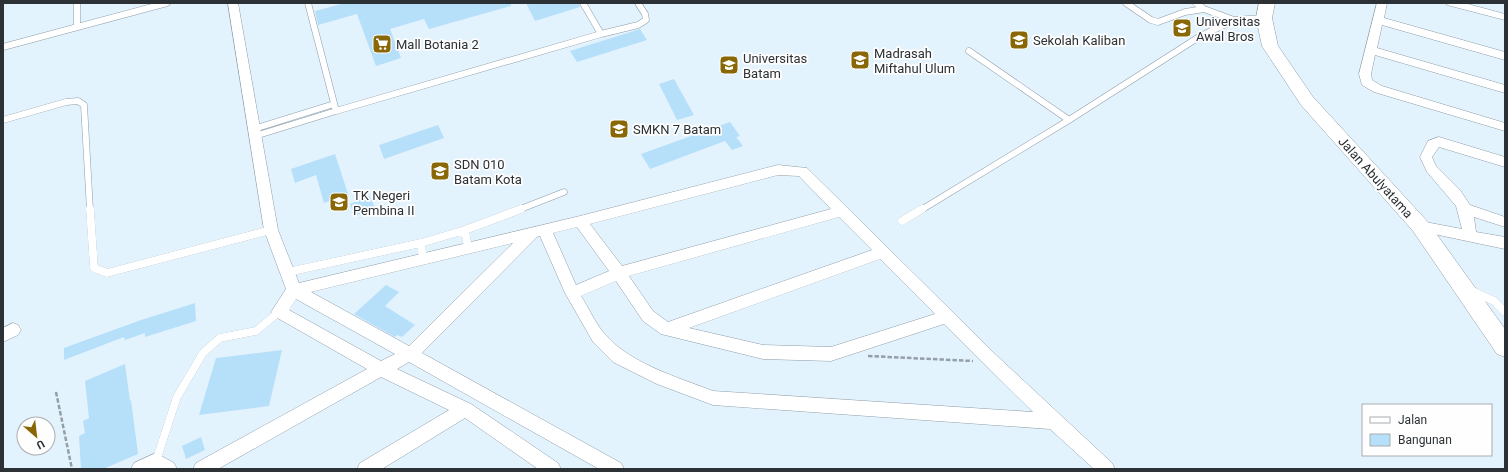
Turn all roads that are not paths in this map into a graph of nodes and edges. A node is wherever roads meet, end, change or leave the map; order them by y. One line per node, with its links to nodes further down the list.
1 (77, 3): 19 (lane)
2 (167, 3): 12 (lane)
3 (233, 3): 30 (street)
4 (308, 3): 26 (lane)
5 (583, 3): 20 (lane)
6 (638, 3): 20 (lane)
7 (1126, 3): 14 (lane)
8 (1196, 3): 14 (lane)
9 (1382, 3): 18 (street)
10 (1451, 3): 16 (street)
11 (1484, 3): 13 (street)
12 (148, 6): 19 (lane)
13 (1505, 8)
14 (1204, 9): 17 (lane)
15 (1265, 11): 17 (lane); 38 (main road, Jalan Abulyatama)
16 (1505, 17)
17 (1234, 20): 28 (lane)
18 (1378, 20): 22 (street); 24 (street)
19 (77, 27): 21 (lane)
20 (601, 34): 26 (lane)
21 (3, 47)
22 (1371, 50): 25 (street); 29 (street)
23 (969, 51): 28 (lane)
24 (1505, 56)
25 (1505, 89)
26 (335, 107): 30 (lane)
27 (3, 120): 39 (lane)
28 (1068, 120): 36 (lane)
29 (1505, 127)
30 (254, 132): 39 (street)
31 (1505, 162): 33 (street)
32 (564, 192): 40 (lane)
33 (1466, 209): 37 (street); 42 (street)
34 (842, 211): 35 (street); 46 (street); 49 (street)
35 (580, 221): 41 (street); 49 (street)
36 (902, 221)
37 (1505, 222)
38 (1420, 226): 42 (street); 50 (main road, Jalan Abulyatama)
39 (271, 230): 48 (street)
40 (465, 230): 43 (lane); 45 (lane)
41 (538, 231): 45 (street); 52 (street); 58 (street)
42 (1470, 234): 44 (street)
43 (421, 243): 47 (lane); 48 (lane)
44 (1505, 243)
45 (468, 248): 47 (street)
46 (883, 252): 55 (street); 56 (street)
47 (423, 259): 51 (street)
48 (288, 272): 51 (street)
49 (619, 273): 52 (street); 56 (street)
50 (1465, 287): 54 (lane); 57 (main road, Jalan Abulyatama)
51 (294, 290): 53 (street); 58 (street)
52 (572, 293): 61 (street)
53 (278, 312): 59 (street); 62 (lane)
54 (1505, 312)
55 (947, 317): 56 (street); 61 (street)
56 (666, 329)
57 (1505, 347)
58 (411, 354): 59 (street); 67 (street)
59 (381, 369): 60 (street); 65 (street)
60 (465, 409): 63 (street); 66 (street)
61 (1052, 421): 68 (street)
62 (162, 465): 64 (street)
63 (541, 467)
64 (140, 469)
65 (202, 469)
66 (366, 469)
67 (615, 469)
68 (1106, 469)

